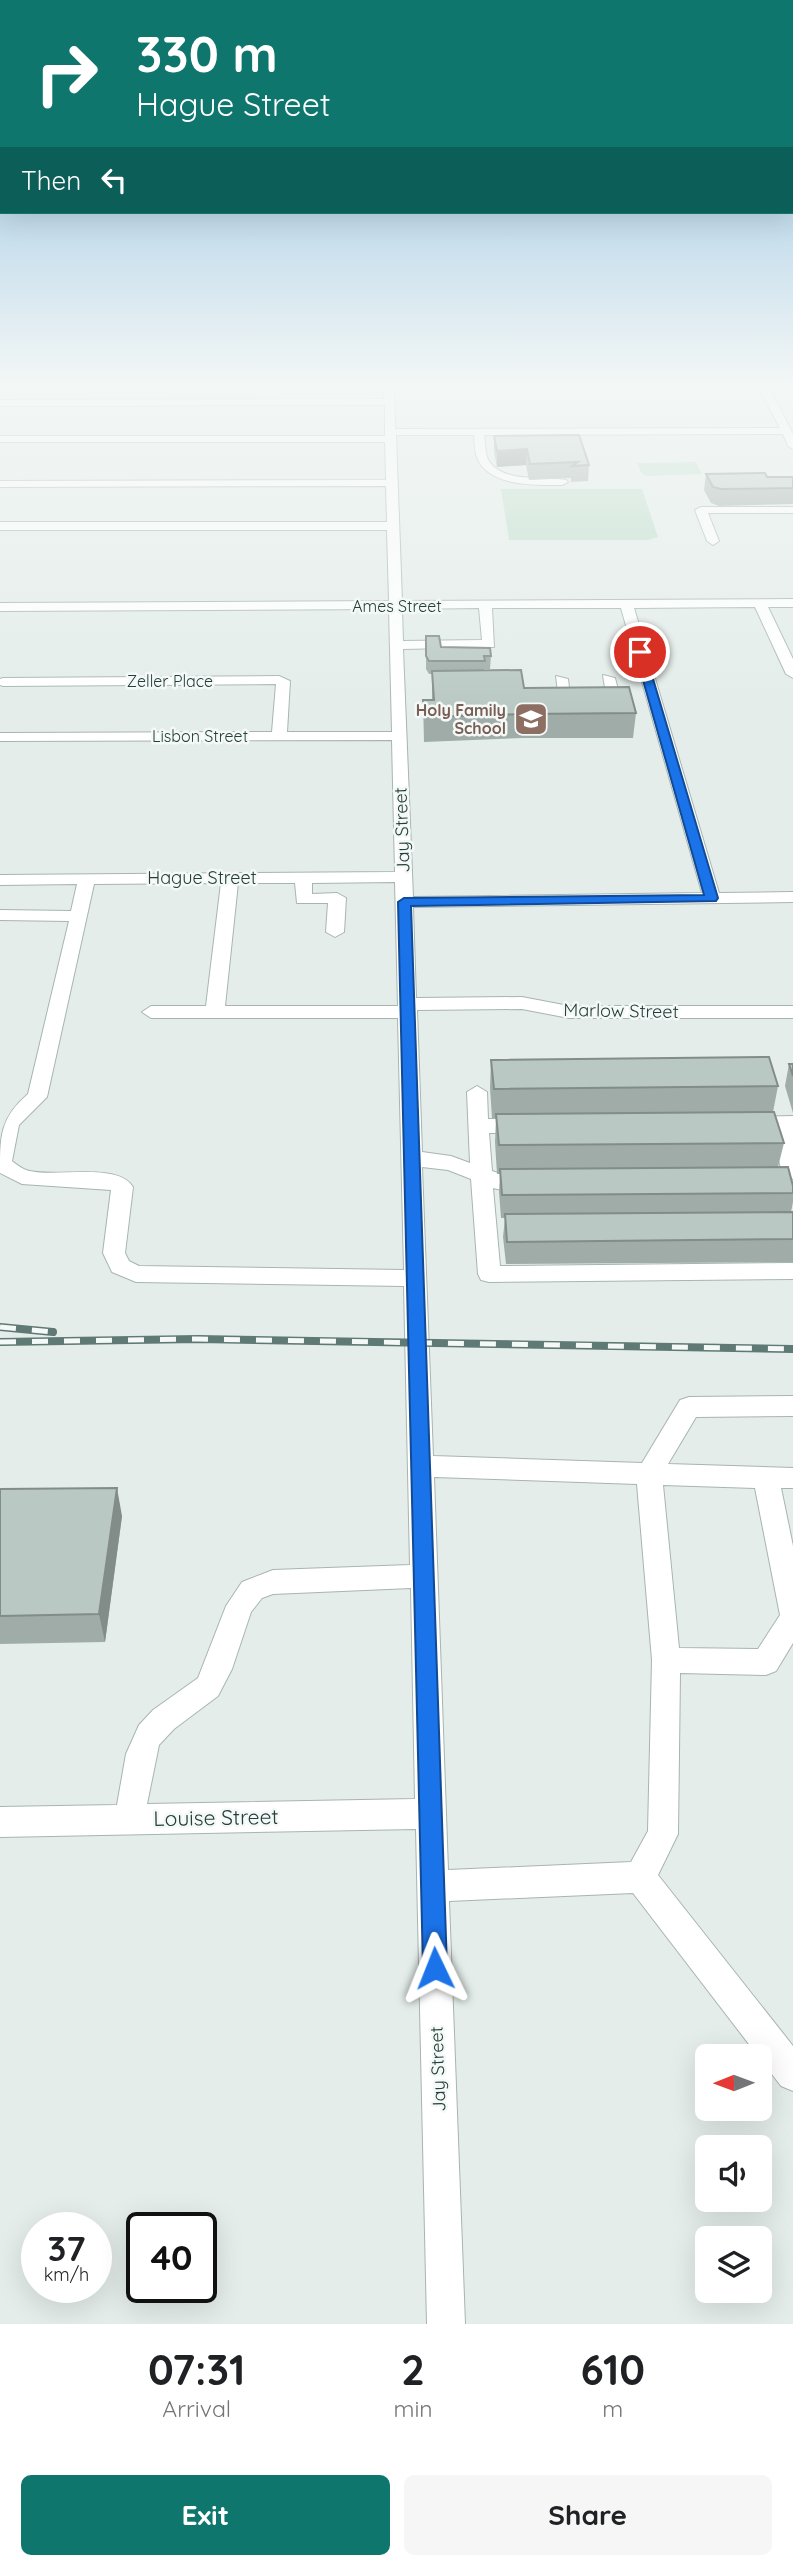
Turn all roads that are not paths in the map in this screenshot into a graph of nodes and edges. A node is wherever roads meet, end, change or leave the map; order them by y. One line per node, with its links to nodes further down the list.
1 (392, 494): 4 (street, Jay Street)
2 (793, 510): 5 (street)
3 (0, 526): 4 (street)
4 (393, 526): 10 (street, Jay Street)
5 (713, 541)
6 (760, 603): 7 (street, Ames Street); 8 (street, Ames Street); 13 (street)
7 (793, 603)
8 (626, 604): 9 (street, Ames Street); 18 (street)
9 (485, 605): 10 (street, Ames Street); 12 (street)
10 (395, 606): 11 (street, Ames Street); 12 (street, Jay Street)
11 (0, 607)
12 (397, 645): 20 (street, Jay Street)
13 (793, 674)
14 (608, 678): 18 (street)
15 (561, 679): 17 (street)
16 (2, 682): 19 (street, Zeller Place)
17 (566, 701)
18 (628, 701): 28 (street)
19 (279, 736): 20 (street, Lisbon Street); 21 (street, Lisbon Street)
20 (399, 736): 22 (street, Jay Street)
21 (0, 737)
22 (403, 877): 24 (street, Hague Street); 29 (street, Jay Street)
23 (230, 878): 24 (street, Hague Street); 25 (street, Hague Street); 35 (street)
24 (304, 878): 32 (street)
25 (87, 879): 26 (street, Hague Street); 31 (street)
26 (0, 880)
27 (793, 897): 28 (street)
28 (712, 898): 29 (street)
29 (404, 902): 33 (street, Jay Street)
30 (0, 915): 31 (street)
31 (79, 916): 49 (street)
32 (335, 932)
33 (407, 1008): 35 (street, Marlow Street); 36 (street, Marlow Street); 42 (street, Jay Street)
34 (151, 1012): 35 (street, Marlow Street)
35 (215, 1012)
36 (793, 1012)
37 (477, 1092): 40 (street)
38 (786, 1123): 39 (street); 44 (street)
39 (724, 1124)
40 (478, 1126): 41 (street); 43 (street)
41 (546, 1126)
42 (410, 1158): 43 (street); 49 (street, Jay Street)
43 (479, 1172): 45 (street); 47 (street)
44 (788, 1176)
45 (544, 1182)
46 (511, 1229): 47 (street)
47 (485, 1230): 48 (street)
48 (793, 1271)
49 (415, 1278): 51 (street, Jay Street)
50 (793, 1406): 52 (street)
51 (421, 1466): 52 (street); 55 (street, Jay Street)
52 (649, 1474): 53 (street); 58 (street)
53 (765, 1478): 54 (street); 56 (street)
54 (793, 1478)
55 (424, 1576): 59 (street, Jay Street); 60 (street)
56 (793, 1613)
57 (793, 1618): 58 (street)
58 (666, 1660): 62 (street)
59 (431, 1814): 60 (street, Louise Street); 63 (street, Jay Street)
60 (130, 1819): 61 (street, Louise Street)
61 (0, 1822)
62 (640, 1877): 63 (street); 64 (street)
63 (432, 1886): 65 (street, Jay Street)
64 (793, 2074)
65 (446, 2324)

